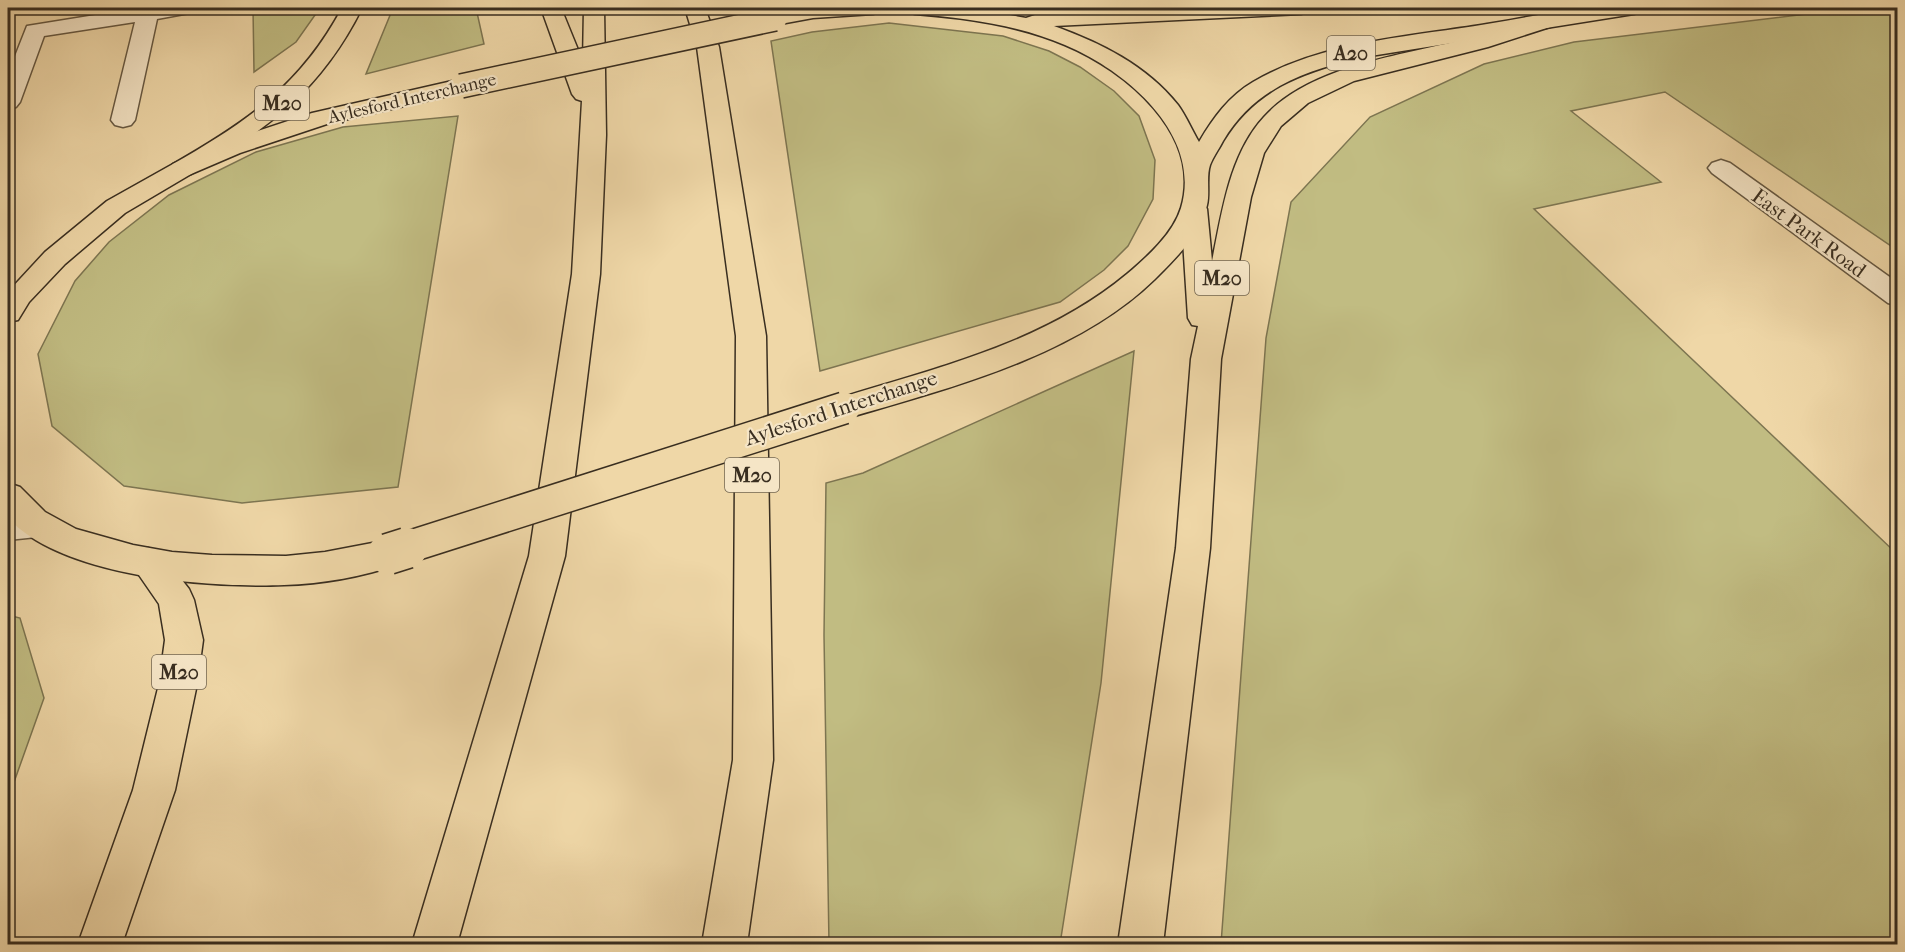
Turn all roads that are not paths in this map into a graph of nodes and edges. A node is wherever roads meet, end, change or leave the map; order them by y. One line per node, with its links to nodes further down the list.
1 (43, 8): 15 (street)
2 (188, 8): 12 (street)
3 (352, 8): 21 (main road, M20)
4 (551, 8): 17 (main road)
5 (594, 8): 17 (main road)
6 (695, 8): 31 (main road, M20)
7 (873, 8): 21 (main road, Aylesford Interchange, bridge)
8 (915, 8): 9 (main road, Aylesford Interchange)
9 (939, 8): 14 (main road, Aylesford Interchange)
10 (1301, 8): 14 (main road)
11 (1634, 8): 13 (main road, A20)
12 (148, 11): 15 (street); 18 (street)
13 (1549, 21): 19 (main road, A20); 25 (main road, M20)
14 (1018, 22): 19 (main road, Aylesford Interchange)
15 (26, 32): 16 (street)
16 (8, 102)
17 (593, 118): 30 (main road)
18 (123, 120)
19 (1197, 166): 22 (main road, Aylesford Interchange)
20 (1721, 168): 23 (street, East Park Road)
21 (182, 169): 24 (main road, Aylesford Interchange)
22 (1194, 209): 25 (main road, M20); 28 (main road, Aylesford Interchange, bridge)
23 (1898, 297)
24 (8, 313)
25 (1206, 359): 32 (main road, M20)
26 (8, 496): 27 (main road, Aylesford Interchange)
27 (22, 526): 28 (main road, Aylesford Interchange)
28 (148, 562): 29 (main road, M20)
29 (100, 945)
30 (434, 945)
31 (725, 945)
32 (1140, 945)

